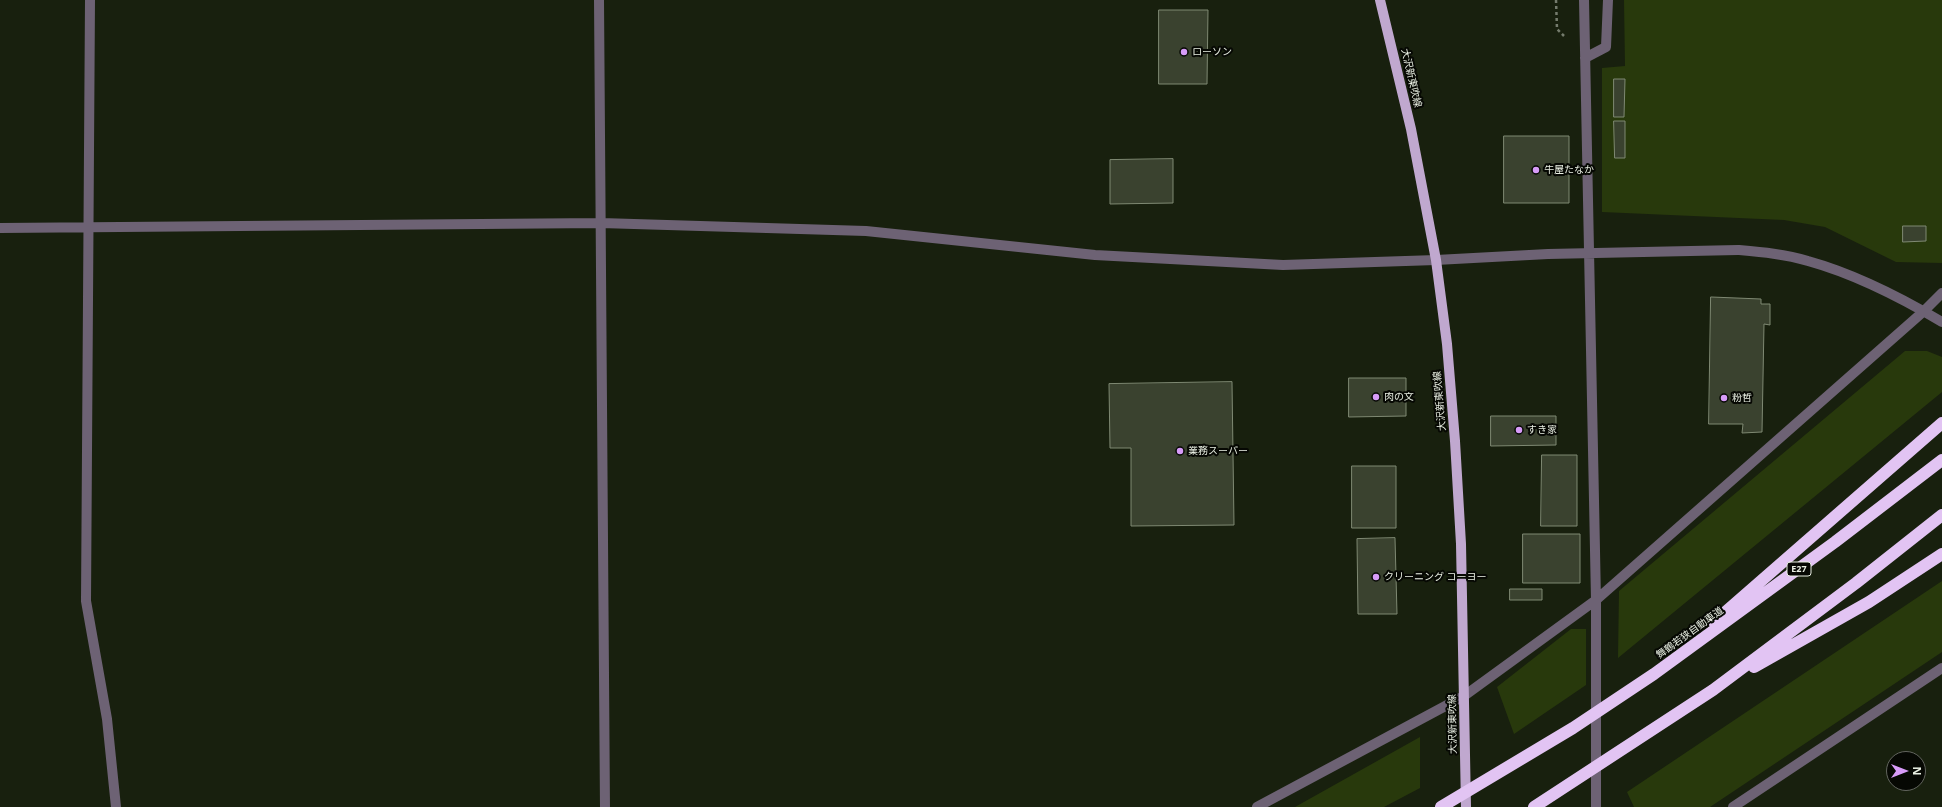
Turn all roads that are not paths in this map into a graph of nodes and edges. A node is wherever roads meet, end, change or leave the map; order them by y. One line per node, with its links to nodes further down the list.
1 (90, 0): 8 (street)
2 (599, 0): 7 (street)
3 (1380, 0): 11 (main road, 大沢新東吹線)
4 (1584, 0): 6 (street)
5 (1608, 0): 6 (street)
6 (1585, 58): 10 (street)
7 (601, 223): 8 (street); 11 (street); 25 (street)
8 (89, 226): 9 (street); 24 (street)
9 (0, 228)
10 (1590, 254): 11 (street); 13 (street); 19 (street)
11 (1436, 260): 23 (main road, 大沢新東吹線)
12 (1942, 293): 13 (street)
13 (1924, 311): 14 (street); 19 (street)
14 (1942, 322)
15 (1942, 423): 21 (highway)
16 (1942, 460): 21 (highway, 舞鶴若狭自動車道 / E27)
17 (1942, 515): 22 (highway)
18 (1942, 554): 22 (highway)
19 (1596, 600): 23 (street); 30 (street)
20 (1942, 668): 31 (street)
21 (1654, 674): 27 (highway, 舞鶴若狭自動車道 / E27)
22 (1713, 690): 29 (highway)
23 (1464, 696): 26 (street); 28 (main road, 大沢新東吹線)
24 (116, 807)
25 (605, 807)
26 (1257, 807)
27 (1441, 807)
28 (1466, 807)
29 (1534, 807)
30 (1596, 807)
31 (1733, 807)

